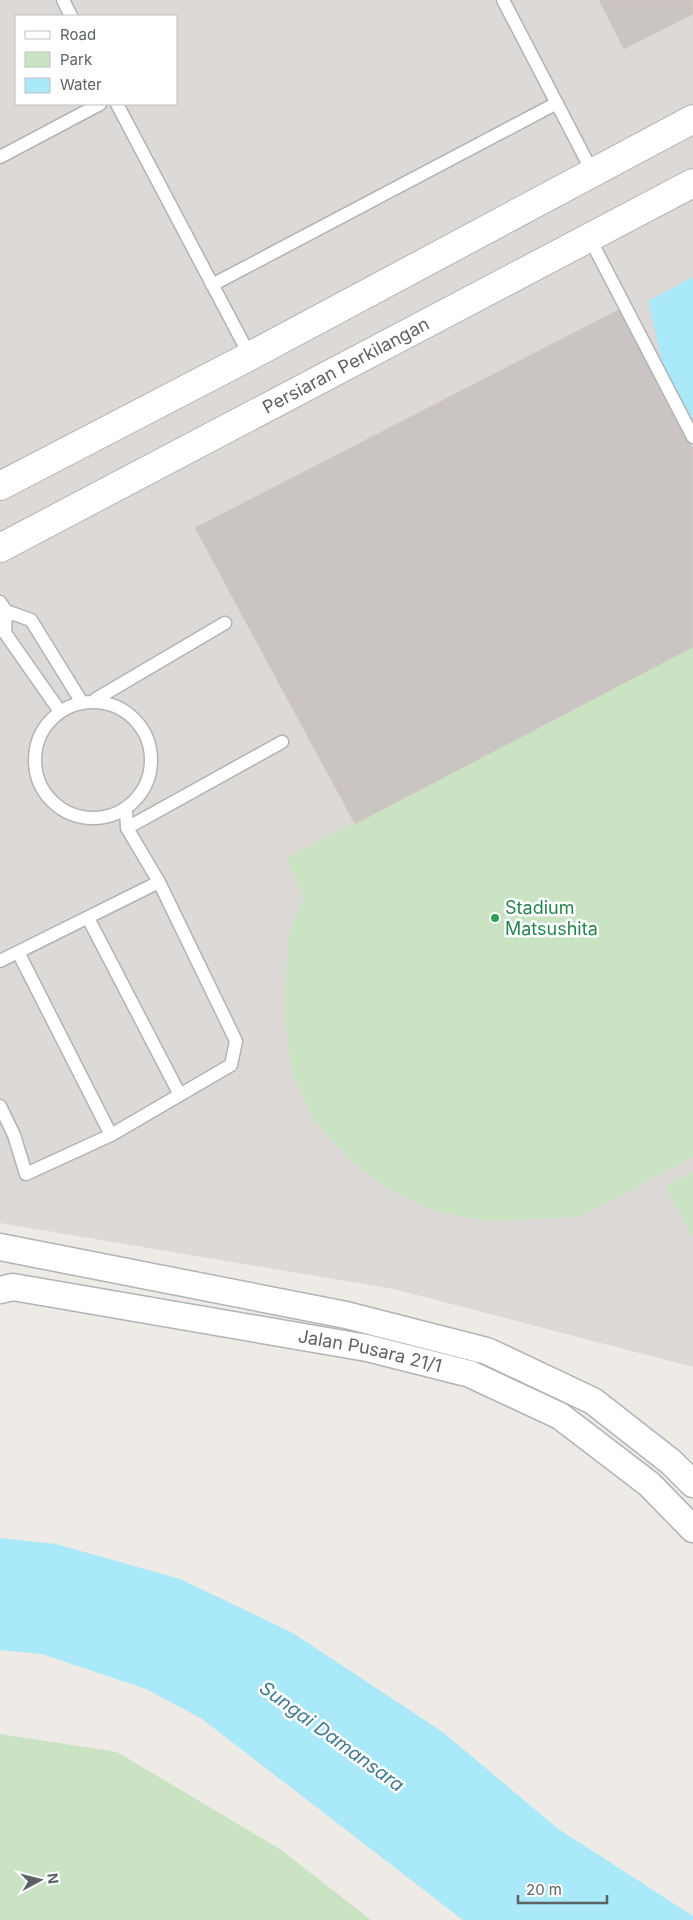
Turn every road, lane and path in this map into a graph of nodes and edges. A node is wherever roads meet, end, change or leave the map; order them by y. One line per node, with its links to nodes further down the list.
1 (63, 0): 3 (lane)
2 (503, 0): 4 (lane)
3 (70, 15)
4 (557, 103): 9 (lane); 12 (lane)
5 (98, 105): 8 (lane)
6 (118, 105): 12 (lane)
7 (693, 119): 9 (main road)
8 (0, 157)
9 (593, 173): 13 (main road)
10 (693, 184): 11 (main road, Persiaran Perkilangan)
11 (589, 237): 14 (lane); 16 (main road, Persiaran Perkilangan)
12 (212, 285): 13 (lane)
13 (250, 356): 15 (main road)
14 (693, 437)
15 (0, 486)
16 (0, 548)
17 (3, 607): 20 (lane); 21 (lane)
18 (225, 623): 19 (lane)
19 (96, 699): 20 (lane); 23 (lane)
20 (81, 701): 21 (lane)
21 (60, 710): 23 (lane)
22 (282, 742): 24 (lane)
23 (126, 810): 24 (lane)
24 (127, 828): 25 (lane)
25 (159, 882): 26 (lane); 29 (lane)
26 (88, 918): 27 (lane); 29 (lane)
27 (18, 952): 28 (lane); 31 (lane)
28 (0, 961)
29 (180, 1095): 31 (lane)
30 (0, 1106): 31 (lane)
31 (111, 1135)
32 (0, 1247): 34 (street, Jalan Pusara 21/1)
33 (0, 1290): 35 (street, Jalan Pusara 21/1)
34 (693, 1484)
35 (693, 1530)

